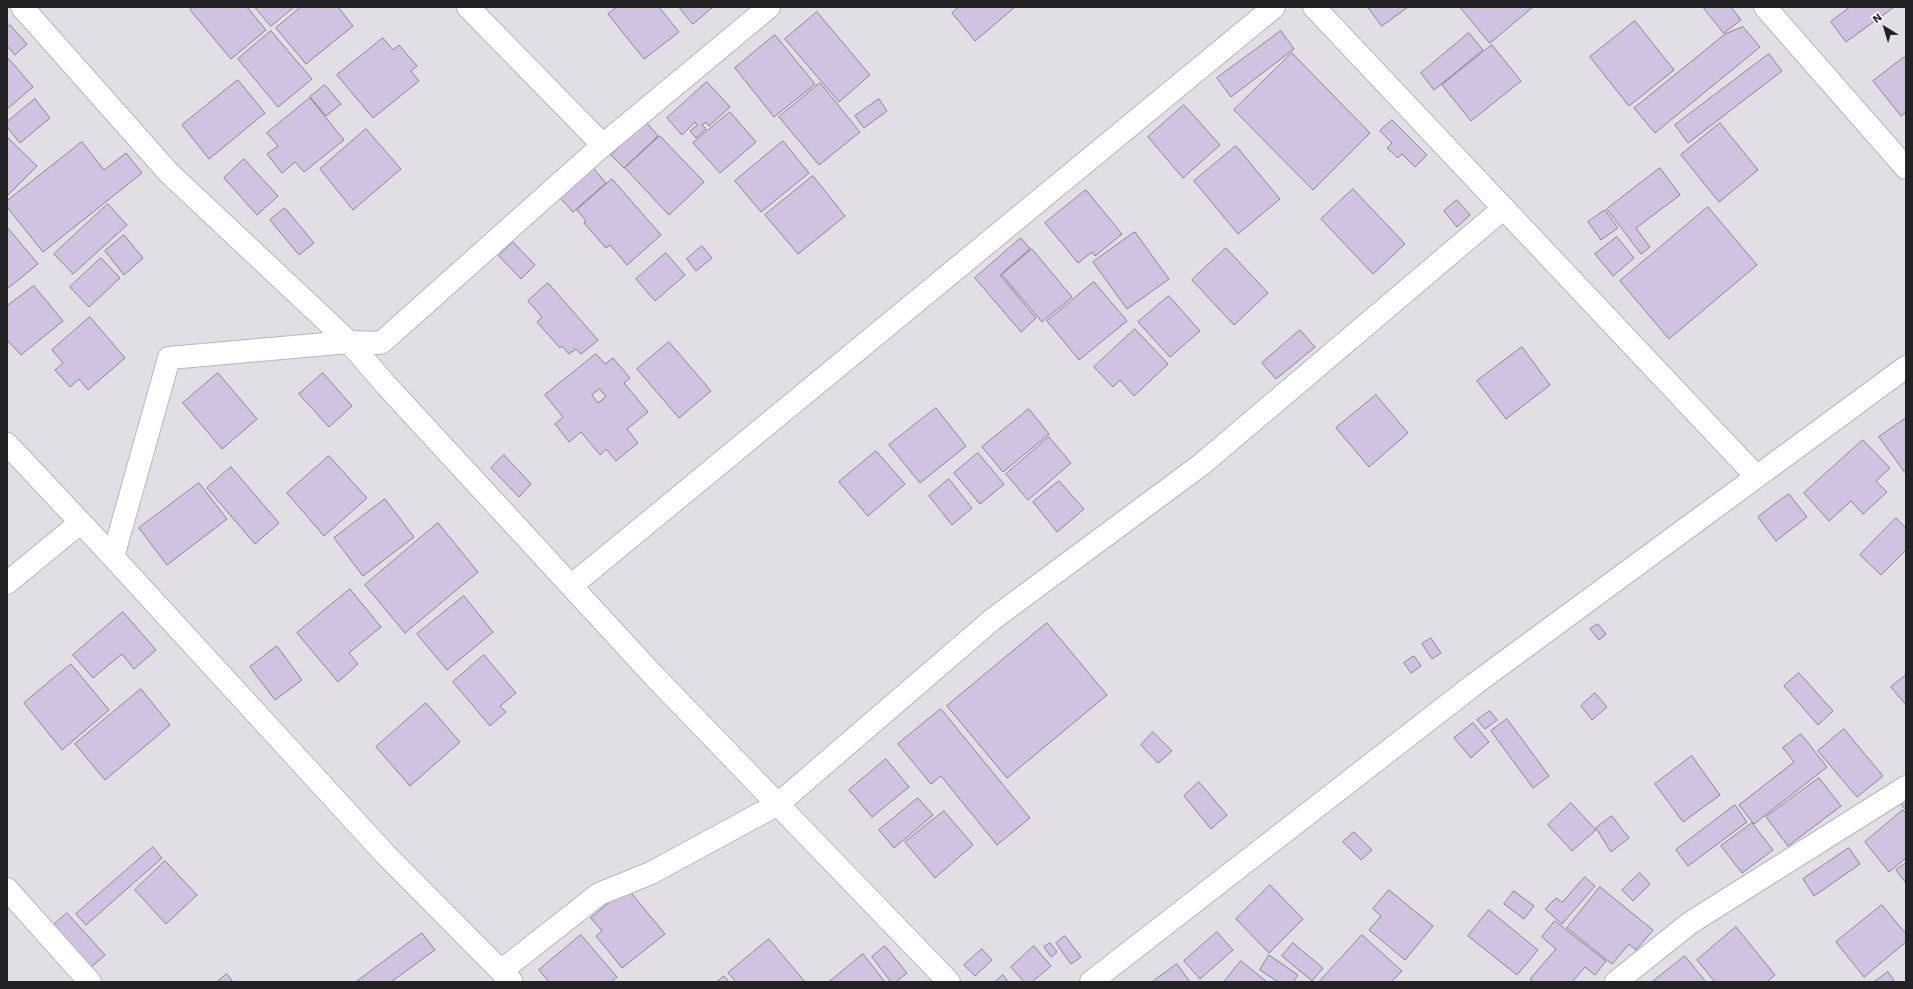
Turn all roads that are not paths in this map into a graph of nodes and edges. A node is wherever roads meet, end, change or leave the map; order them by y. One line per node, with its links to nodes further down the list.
1 (22, 7): 10 (street)
2 (468, 7): 7 (street)
3 (769, 7): 7 (street)
4 (1274, 7): 19 (street)
5 (1314, 7): 9 (street)
6 (1765, 7): 8 (street)
7 (602, 145): 11 (street)
8 (1906, 168)
9 (1504, 208): 15 (street); 21 (street)
10 (349, 342): 11 (street); 13 (street); 17 (street)
11 (381, 343): 13 (street)
12 (1906, 367): 15 (street)
13 (387, 386): 19 (street)
14 (7, 444): 16 (street)
15 (1756, 476): 26 (street)
16 (80, 523): 17 (street); 18 (street)
17 (113, 556): 23 (street)
18 (7, 583)
19 (571, 586): 21 (street)
20 (1906, 787): 27 (street)
21 (778, 804): 23 (street); 25 (street)
22 (7, 889): 24 (street)
23 (506, 977)
24 (90, 982)
25 (949, 982)
26 (1091, 982)
27 (1616, 982)

